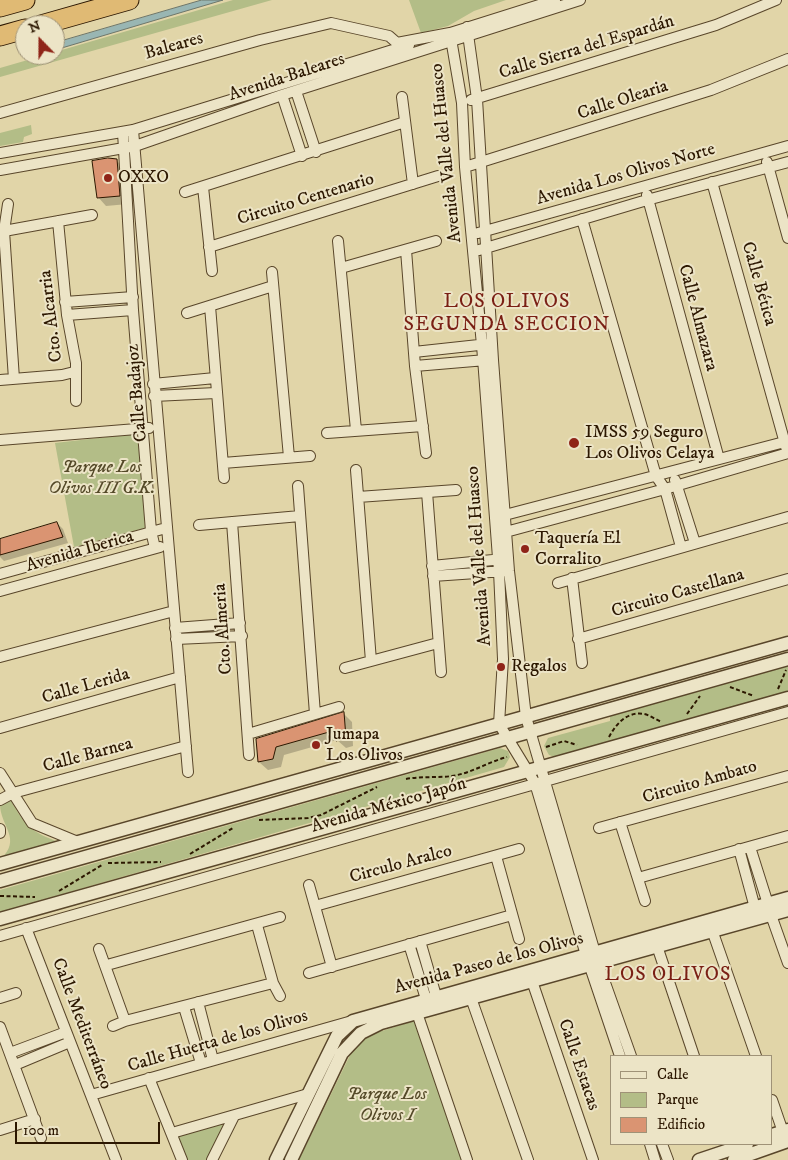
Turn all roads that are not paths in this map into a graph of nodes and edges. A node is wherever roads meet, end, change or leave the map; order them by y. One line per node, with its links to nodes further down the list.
1 (25, 0): 6 (highway)
2 (129, 0): 7 (highway)
3 (555, 0): 9 (street, Avenida Baleares)
4 (580, 0): 9 (street, Avenida Baleares)
5 (776, 0): 16 (street, Calle Sierra del Espardán)
6 (0, 7)
7 (65, 18)
8 (15, 32): 10 (highway)
9 (467, 32): 11 (street, Avenida Baleares); 16 (street, Avenida Valle del Huasco)
10 (0, 36)
11 (451, 37): 13 (street, Avenida Baleares); 17 (street, Avenida Valle del Huasco); 18 (street, Baleares); 20 (street, Avenida Baleares)
12 (788, 59): 29 (street, Calle Olearia)
13 (296, 91): 14 (street, Avenida Baleares); 24 (street)
14 (282, 95): 21 (street, Avenida Baleares); 27 (street)
15 (402, 97): 19 (street)
16 (477, 98): 17 (street, Calle Sierra del Espardán); 29 (street, Avenida Valle del Huasco)
17 (462, 103): 30 (street, Avenida Valle del Huasco)
18 (0, 113)
19 (405, 122): 24 (street); 35 (street)
20 (128, 131): 21 (street, Calle Badajoz); 23 (street, Calle Badajoz); 26 (street, Avenida Baleares)
21 (135, 146): 23 (street, Avenida Baleares); 41 (street, Calle Badajoz)
22 (788, 146): 25 (street, Avenida Los Olivos Norte)
23 (124, 148): 32 (street, Avenida Baleares); 43 (street, Calle Badajoz)
24 (316, 152): 27 (street)
25 (765, 152): 31 (street); 36 (street, Avenida Los Olivos Norte)
26 (0, 153)
27 (302, 156): 37 (street)
28 (788, 162): 31 (street, Avenida Los Olivos Norte)
29 (480, 163): 30 (street, Calle Olearia); 47 (street, Avenida Valle del Huasco)
30 (465, 167): 48 (street, Avenida Valle del Huasco)
31 (767, 167): 34 (street, Avenida Los Olivos Norte); 49 (street)
32 (0, 170)
33 (438, 176): 35 (street, Circuito Centenario)
34 (712, 182): 39 (street, Avenida Los Olivos Norte); 85 (street, Calle Bética)
35 (413, 184): 52 (street, Circuito Centenario)
36 (646, 185): 39 (street, Calle Almazara); 47 (street, Avenida Los Olivos Norte)
37 (203, 187): 38 (street); 52 (street)
38 (185, 192)
39 (647, 200): 44 (street, Avenida Los Olivos Norte); 90 (street, Calle Almazara)
40 (8, 204): 46 (street)
41 (140, 214): 43 (street); 75 (street, Calle Badajoz)
42 (92, 215): 45 (street)
43 (128, 215): 60 (street, Calle Badajoz)
44 (582, 219): 53 (street, Avenida Los Olivos Norte); 94 (street)
45 (58, 221): 46 (street); 61 (street, Cto. Alcarria)
46 (4, 230): 73 (street)
47 (484, 231): 48 (street, Avenida Los Olivos Norte); 53 (street, Avenida Valle del Huasco)
48 (472, 234): 55 (street, Avenida Valle del Huasco)
49 (788, 238)
50 (338, 240): 56 (street)
51 (436, 241): 54 (street)
52 (208, 247): 57 (street)
53 (486, 248): 55 (street, Avenida Los Olivos Norte); 66 (street, Avenida Valle del Huasco)
54 (406, 250): 56 (street); 67 (street)
55 (474, 252): 66 (street, Avenida Valle del Huasco)
56 (341, 268): 82 (street)
57 (212, 272)
58 (272, 272): 59 (street)
59 (273, 286): 62 (street); 89 (street)
60 (133, 297): 61 (street); 63 (street, Calle Badajoz)
61 (65, 302): 65 (street, Cto. Alcarria)
62 (210, 306): 64 (street); 72 (street)
63 (134, 310): 65 (street); 81 (street, Calle Badajoz)
64 (186, 313)
65 (66, 315): 71 (street, Cto. Alcarria)
66 (487, 344): 67 (street); 68 (street, Avenida Valle del Huasco); 69 (street, Avenida Valle del Huasco)
67 (414, 352): 70 (street)
68 (493, 360): 69 (street); 103 (street, Avenida Valle del Huasco)
69 (482, 361): 70 (street); 104 (street, Avenida Valle del Huasco)
70 (415, 366): 79 (street)
71 (74, 372): 73 (street, Cto. Alcarria); 78 (street)
72 (215, 378): 75 (street); 76 (street)
73 (14, 379): 74 (street, Cto. Alcarria)
74 (0, 380)
75 (153, 384): 77 (street, Calle Badajoz)
76 (216, 393): 77 (street); 91 (street)
77 (154, 396): 80 (street, Calle Badajoz)
78 (76, 400)
79 (423, 426): 82 (street); 86 (street)
80 (157, 427): 81 (street); 108 (street, Calle Badajoz)
81 (144, 428): 84 (street); 109 (street, Calle Badajoz)
82 (356, 430): 83 (street)
83 (327, 432)
84 (0, 440)
85 (786, 441): 87 (street, Calle Bética); 90 (street)
86 (426, 453)
87 (788, 453): 97 (street)
88 (310, 456): 89 (street)
89 (289, 457): 91 (street)
90 (719, 459): 93 (street)
91 (223, 463): 95 (street)
92 (356, 470): 101 (street)
93 (672, 473): 94 (street); 97 (street)
94 (656, 476): 98 (street); 103 (street)
95 (224, 478)
96 (298, 486): 102 (street)
97 (677, 486): 98 (street); 111 (street)
98 (665, 489): 110 (street); 113 (street)
99 (456, 490): 100 (street)
100 (427, 492): 101 (street); 117 (street)
101 (358, 497): 135 (street)
102 (300, 516): 106 (street); 143 (street)
103 (506, 516): 104 (street); 110 (street, Avenida Valle del Huasco)
104 (495, 517): 110 (street, Avenida Valle del Huasco)
105 (788, 517): 111 (street)
106 (232, 522): 107 (street); 126 (street, Cto. Almeria)
107 (199, 525)
108 (166, 528): 109 (street, Avenida Iberica); 112 (street, Calle Badajoz)
109 (151, 531): 114 (street, Calle Badajoz); 116 (street, Avenida Iberica)
110 (501, 533): 115 (street, Avenida Valle del Huasco)
111 (695, 543): 113 (street)
112 (168, 544): 114 (street, Avenida Iberica); 125 (street, Calle Badajoz)
113 (681, 547): 120 (street)
114 (155, 548): 122 (street, Avenida Iberica)
115 (503, 559): 117 (street); 118 (street, Avenida Valle del Huasco)
116 (34, 565): 119 (street, Avenida Iberica); 122 (street)
117 (433, 571): 118 (street); 131 (street)
118 (504, 571): 144 (street, Avenida Valle del Huasco); 145 (street, Avenida Valle del Huasco)
119 (0, 574)
120 (572, 578): 123 (street); 129 (street)
121 (788, 579): 129 (street, Circuito Castellana)
122 (38, 581): 124 (street, Avenida Iberica)
123 (558, 583)
124 (0, 591)
125 (174, 611): 127 (street, Calle Badajoz); 133 (street)
126 (240, 623): 127 (street); 128 (street, Cto. Almeria)
127 (175, 628): 130 (street, Calle Badajoz)
128 (242, 636): 130 (street); 148 (street, Cto. Almeria)
129 (578, 639): 136 (street)
130 (176, 640): 139 (street, Calle Badajoz)
131 (438, 643): 135 (street); 138 (street)
132 (788, 643): 144 (street)
133 (0, 657)
134 (788, 659): 147 (street, Avenida México Japón)
135 (371, 661): 137 (street)
136 (582, 663)
137 (345, 668)
138 (441, 672)
139 (180, 677): 146 (street, Calle Lerida); 150 (street, Calle Badajoz)
140 (783, 694): 155 (street, Avenida México Japón)
141 (338, 707): 143 (street)
142 (788, 712): 155 (street, Avenida México Japón)
143 (314, 714): 148 (street)
144 (526, 717): 145 (street); 147 (street, Avenida Valle del Huasco)
145 (499, 724): 149 (street, Avenida Valle del Huasco); 152 (street)
146 (0, 728)
147 (529, 732): 149 (street, Avenida México Japón); 155 (street, Avenida Valle del Huasco)
148 (248, 734): 151 (street, Cto. Almeria)
149 (507, 739): 155 (street, Avenida Valle del Huasco); 157 (street, Avenida México Japón)
150 (186, 746): 153 (street, Calle Badajoz); 158 (street, Calle Barnea)
151 (249, 755)
152 (358, 764): 157 (street); 160 (street)
153 (188, 772)
154 (0, 773): 158 (street)
155 (537, 776): 184 (street, Avenida México Japón); 186 (street, Avenida México Japón); 194 (street, Avenida Valle del Huasco)
156 (788, 776): 162 (street, Circuito Ambato)
157 (362, 779): 161 (street, Avenida México Japón)
158 (13, 793): 159 (street, Calle Barnea); 167 (street)
159 (0, 800)
160 (211, 805): 161 (street); 167 (street)
161 (215, 820): 174 (street, Avenida México Japón)
162 (620, 822): 164 (street, Circuito Ambato); 173 (street)
163 (0, 828): 165 (street)
164 (599, 828)
165 (0, 833)
166 (788, 836): 168 (street)
167 (78, 842): 172 (street)
168 (750, 847): 170 (street); 180 (street)
169 (519, 849): 171 (street, Circulo Aralco)
170 (738, 849): 173 (street); 179 (street)
171 (496, 856): 178 (street, Circulo Aralco); 182 (street)
172 (0, 864)
173 (638, 878): 177 (street)
174 (0, 881)
175 (309, 885): 178 (street)
176 (788, 898): 180 (street, Avenida Paseo de los Olivos)
177 (644, 901)
178 (315, 906): 197 (street)
179 (754, 908): 180 (street, Avenida Paseo de los Olivos); 194 (street, Avenida Paseo de los Olivos)
180 (770, 909): 181 (street, Avenida Paseo de los Olivos); 187 (street, Avenida Paseo de los Olivos); 195 (street)
181 (788, 910)
182 (512, 915): 189 (street); 190 (street)
183 (280, 917): 185 (street)
184 (0, 919)
185 (256, 925): 196 (street); 200 (street)
186 (26, 928): 188 (street, Avenida México Japón); 213 (street, Calle Mediterráneo)
187 (712, 930): 192 (street, Avenida Paseo de los Olivos); 219 (street)
188 (0, 936)
189 (519, 939)
190 (420, 941): 191 (street); 204 (street)
191 (409, 944): 197 (street); 204 (street)
192 (657, 946): 194 (street, Avenida Paseo de los Olivos); 218 (street)
193 (99, 949): 196 (street)
194 (592, 959): 199 (street, Avenida Paseo de los Olivos); 204 (street, Avenida Paseo de los Olivos); 216 (street, Avenida Valle del Huasco); 217 (street, Avenida Valle del Huasco)
195 (788, 963)
196 (107, 965): 209 (street)
197 (332, 967): 198 (street)
198 (309, 973)
199 (532, 981): 205 (street, Avenida Paseo de los Olivos); 245 (street, Calle Estacas)
200 (273, 983): 202 (street); 206 (street)
201 (16, 993): 203 (street)
202 (280, 996)
203 (0, 998)
204 (431, 998): 208 (street, Avenida Paseo de los Olivos)
205 (471, 998): 208 (street, Avenida Paseo de los Olivos); 244 (street)
206 (198, 1002): 207 (street); 220 (street)
207 (184, 1007): 209 (street); 221 (street)
208 (415, 1008): 210 (street, Avenida Paseo de los Olivos); 242 (street, Avenida Paseo de los Olivos); 243 (street)
209 (125, 1021): 211 (street)
210 (353, 1021): 220 (street, Calle Huerta de los Olivos); 224 (street, Avenida Paseo de los Olivos)
211 (113, 1026)
212 (0, 1027): 215 (street)
213 (66, 1032): 214 (street, Calle Mediterráneo); 215 (street)
214 (70, 1042): 222 (street); 225 (street, Calle Mediterráneo)
215 (10, 1053): 222 (street)
216 (620, 1055)
217 (631, 1055)
218 (694, 1055)
219 (756, 1055)
220 (213, 1060): 221 (street, Calle Huerta de los Olivos)
221 (201, 1063): 223 (street, Calle Huerta de los Olivos)
222 (14, 1065): 228 (street)
223 (149, 1078): 225 (street, Calle Huerta de los Olivos); 230 (street)
224 (308, 1094): 227 (street); 241 (street, Avenida Paseo de los Olivos)
225 (91, 1095): 238 (street, Calle Mediterráneo)
226 (773, 1103): 231 (street)
227 (234, 1116): 230 (street); 240 (street)
228 (35, 1119): 229 (street); 232 (street)
229 (0, 1130)
230 (172, 1133): 239 (street)
231 (783, 1134)
232 (40, 1138)
233 (650, 1145): 246 (street)
234 (662, 1145): 247 (street)
235 (745, 1145): 237 (street)
236 (749, 1145): 237 (street)
237 (728, 1152): 248 (street)
238 (116, 1160)
239 (182, 1160)
240 (212, 1160)
241 (276, 1160)
242 (291, 1160)
243 (467, 1160)
244 (528, 1160)
245 (593, 1160)
246 (655, 1160)
247 (668, 1160)
248 (699, 1160)

